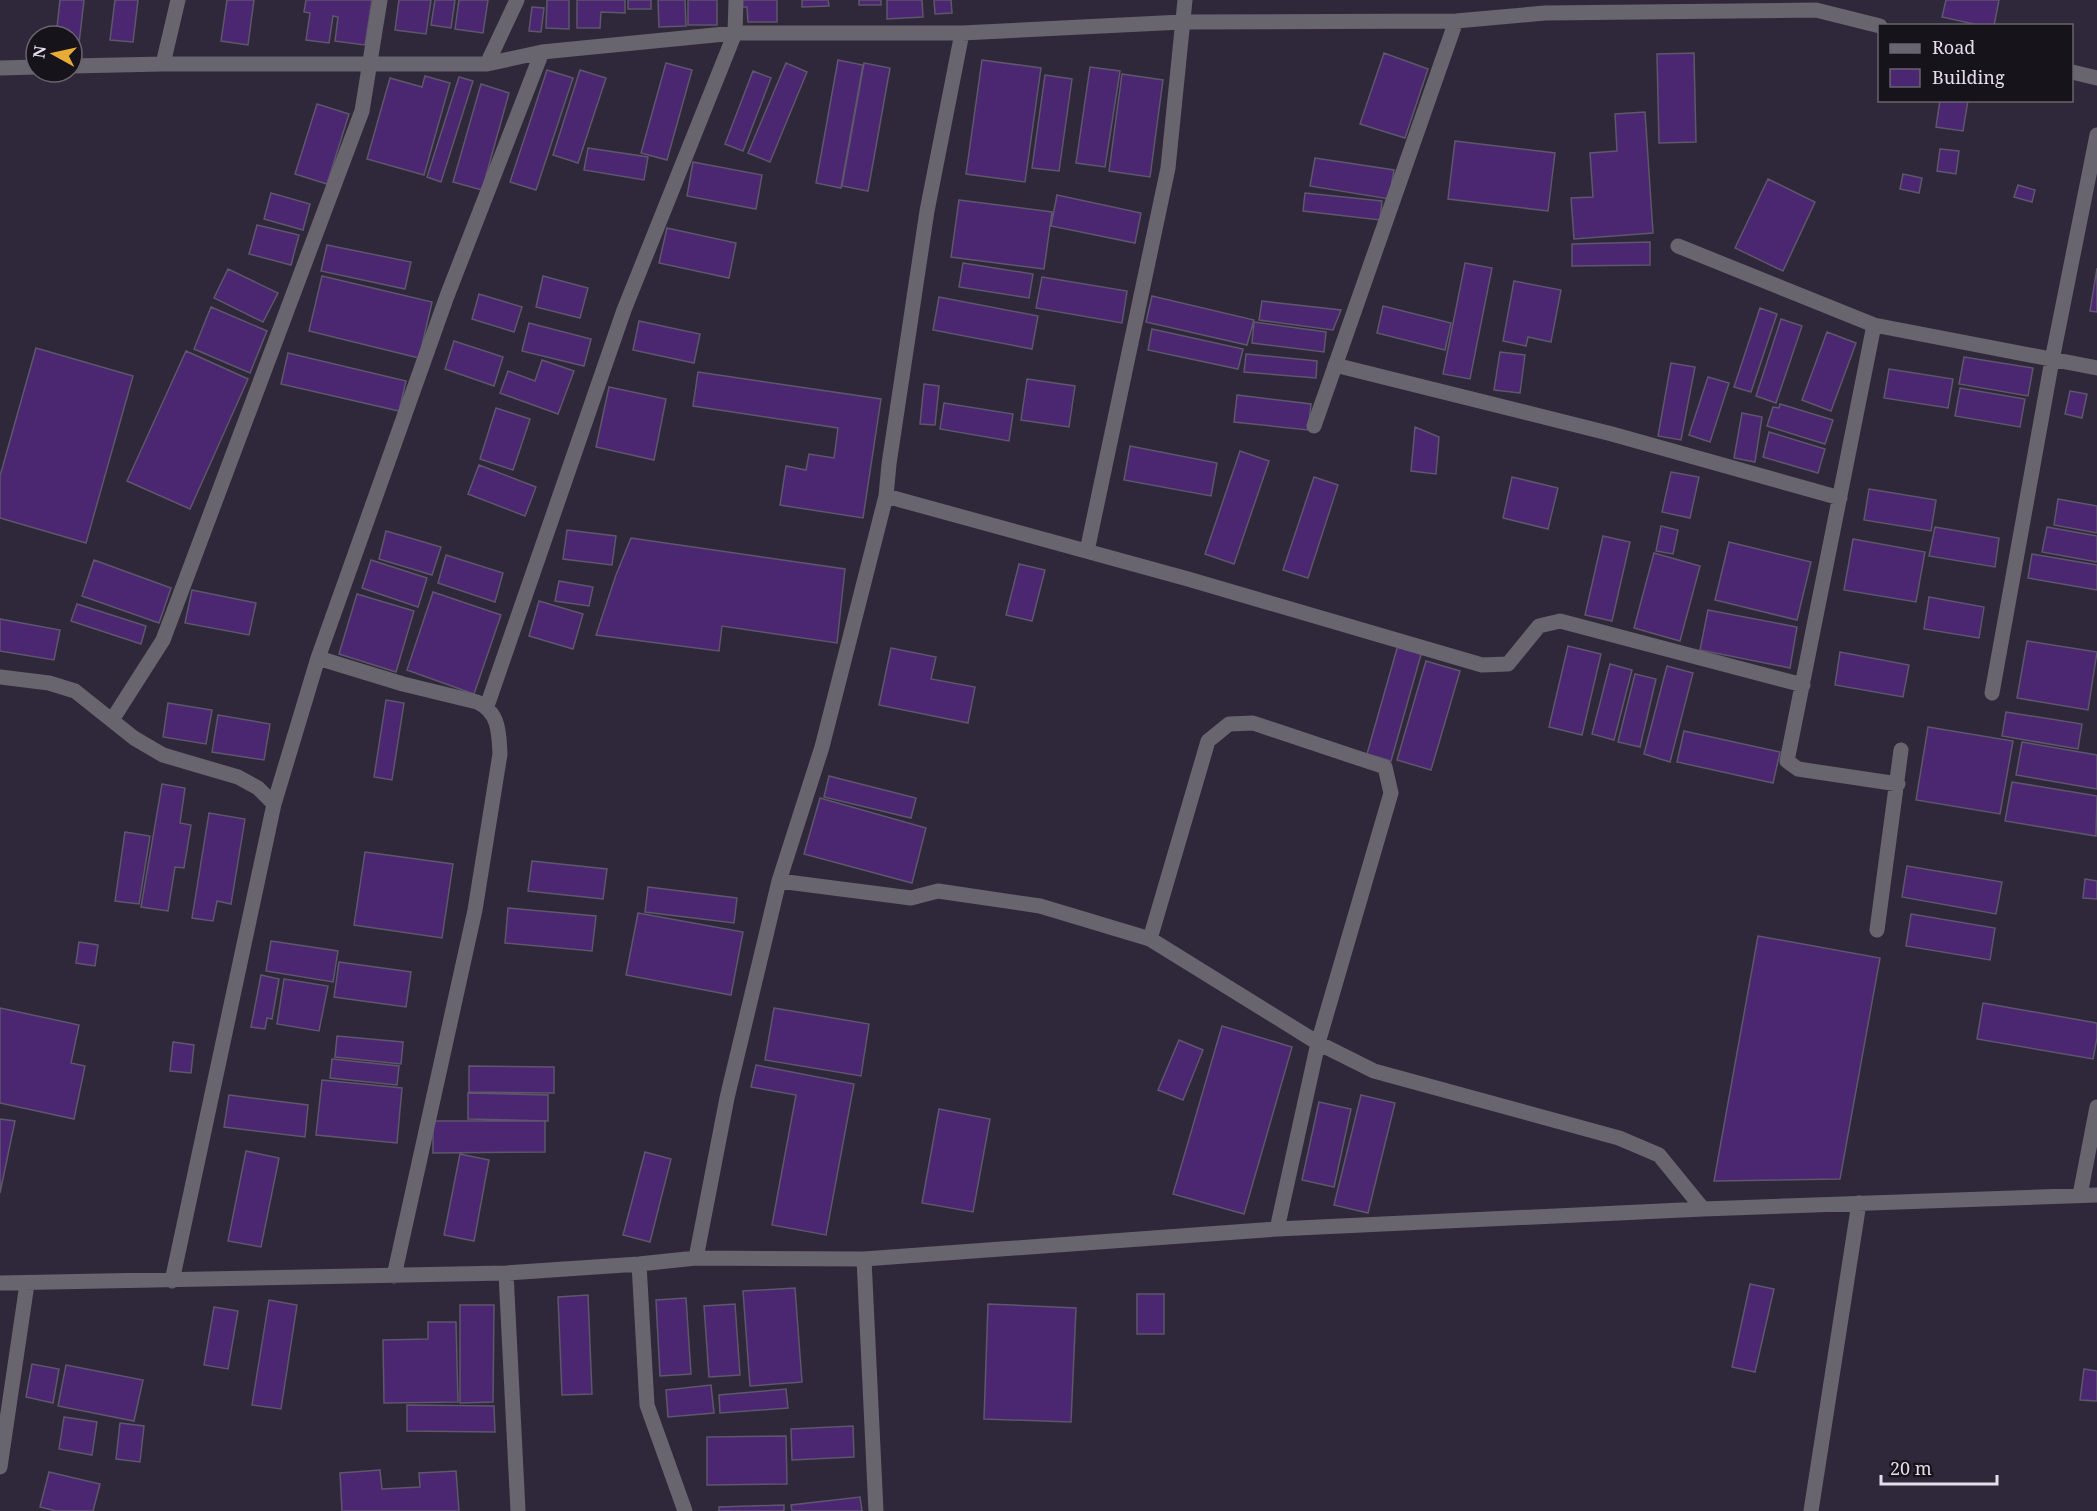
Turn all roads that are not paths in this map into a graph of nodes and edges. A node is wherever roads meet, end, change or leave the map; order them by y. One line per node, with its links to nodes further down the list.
1 (178, 0): 14 (street)
2 (380, 0): 15 (street)
3 (518, 0): 16 (street)
4 (736, 0): 11 (street)
5 (1185, 0): 9 (street)
6 (1817, 5): 7 (street); 10 (street)
7 (1546, 6): 8 (street)
8 (1456, 21): 9 (street); 26 (street)
9 (1182, 22): 12 (street); 31 (street)
10 (1878, 25)
11 (735, 33): 12 (street); 13 (street); 36 (street)
12 (962, 33): 29 (street)
13 (542, 52): 16 (street); 32 (street)
14 (163, 64): 15 (street); 17 (street)
15 (371, 64): 16 (street); 37 (street)
16 (488, 64)
17 (84, 66)
18 (24, 67): 19 (street)
19 (0, 68)
20 (2073, 72): 21 (street)
21 (2097, 78)
22 (2097, 135): 25 (street)
23 (1678, 246): 24 (street)
24 (1874, 325): 25 (street); 30 (street)
25 (2052, 360): 27 (street); 35 (street)
26 (1335, 365): 28 (street); 30 (street)
27 (2097, 368)
28 (1314, 426)
29 (886, 496): 31 (street); 41 (street)
30 (1840, 498): 34 (street)
31 (1087, 551): 34 (street)
32 (318, 658): 36 (street); 40 (street)
33 (0, 677): 37 (street)
34 (1803, 685): 39 (street)
35 (1992, 693)
36 (487, 706): 55 (street)
37 (112, 720): 40 (street)
38 (1901, 750): 39 (street)
39 (1898, 784): 42 (street)
40 (274, 804): 56 (street)
41 (780, 881): 43 (street); 51 (street)
42 (1877, 930)
43 (1150, 939): 44 (street); 44 (street)
44 (1318, 1043): 49 (street); 50 (street)
45 (2097, 1107): 46 (street)
46 (2080, 1195): 47 (street); 48 (street)
47 (2097, 1195)
48 (1859, 1203): 49 (street); 63 (street)
49 (1703, 1209): 50 (street)
50 (1277, 1228): 52 (street)
51 (696, 1258): 52 (street); 53 (street)
52 (864, 1258): 62 (street)
53 (639, 1264): 54 (street); 61 (street)
54 (506, 1274): 55 (street); 60 (street)
55 (394, 1276): 56 (street)
56 (172, 1281): 58 (street)
57 (0, 1283): 58 (street)
58 (27, 1284): 59 (street)
59 (0, 1467)
60 (518, 1511)
61 (685, 1511)
62 (876, 1511)
63 (1811, 1511)

